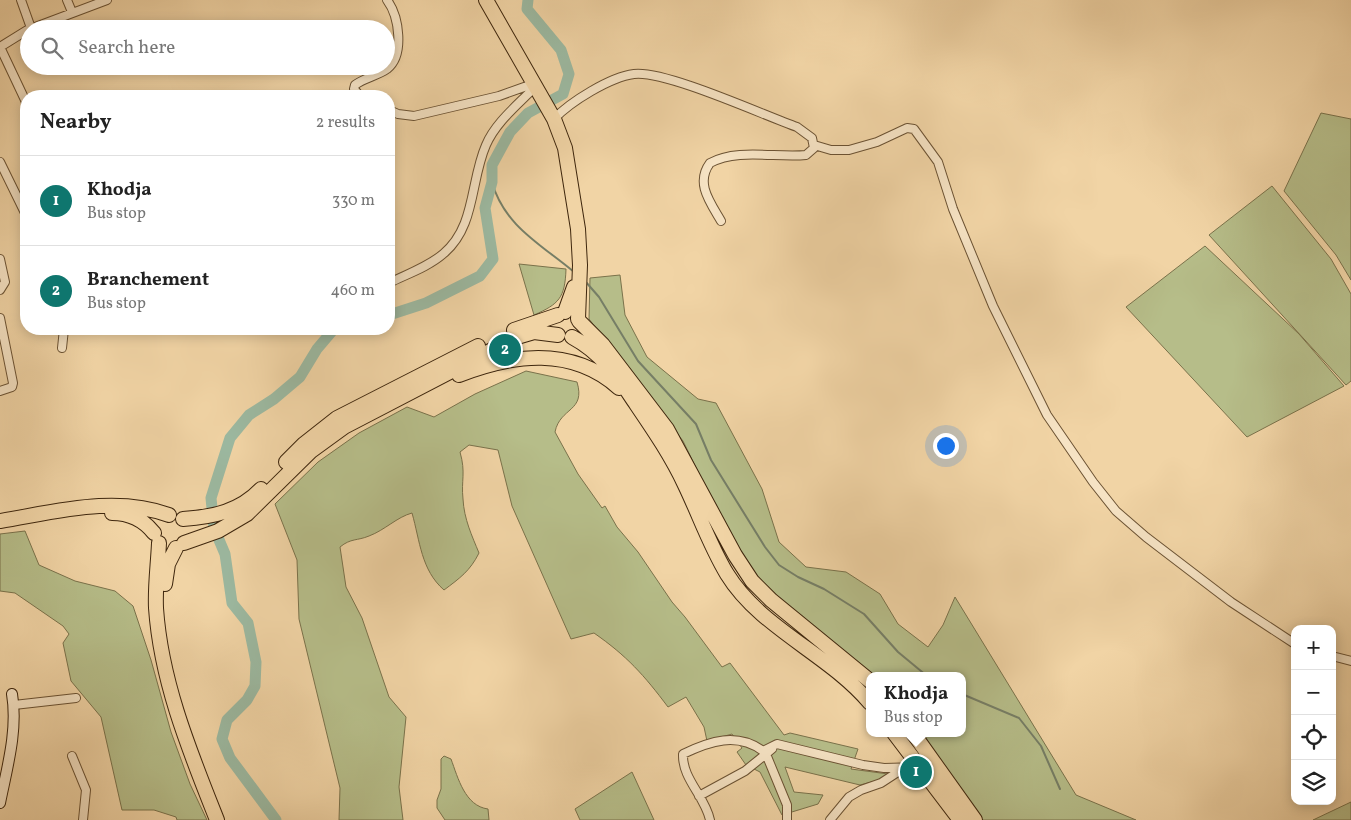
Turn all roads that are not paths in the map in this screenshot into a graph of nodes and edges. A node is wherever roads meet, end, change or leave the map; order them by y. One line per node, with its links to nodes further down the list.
1 (21, 0): 8 (street)
2 (67, 0): 7 (street)
3 (106, 0): 7 (street)
4 (387, 0): 12 (street)
5 (477, 0): 16 (highway)
6 (486, 0): 16 (highway)
7 (72, 12): 9 (street)
8 (27, 20)
9 (52, 20)
10 (20, 35): 11 (street)
11 (0, 47): 14 (street)
12 (395, 57)
13 (374, 75): 15 (street)
14 (20, 90)
15 (355, 90)
16 (532, 92): 17 (street); 18 (highway); 24 (street)
17 (395, 113)
18 (549, 114): 19 (street); 25 (highway)
19 (814, 145): 22 (street); 47 (street)
20 (0, 162): 21 (street)
21 (20, 203)
22 (721, 222)
23 (0, 259): 26 (street)
24 (395, 280)
25 (577, 283): 27 (highway); 29 (highway)
26 (2, 289)
27 (562, 314): 29 (highway); 31 (highway); 39 (highway)
28 (0, 318): 34 (street)
29 (578, 320): 32 (highway); 50 (highway)
30 (63, 335): 33 (street)
31 (558, 335): 32 (highway); 35 (highway)
32 (572, 337): 36 (highway)
33 (62, 348)
34 (0, 391)
35 (416, 391): 36 (highway); 39 (highway)
36 (637, 406): 53 (highway)
37 (169, 515): 40 (highway); 41 (highway); 44 (highway)
38 (133, 516): 42 (highway); 44 (highway); 46 (highway)
39 (231, 517): 40 (highway); 43 (highway)
40 (183, 519): 45 (highway)
41 (0, 520)
42 (0, 530)
43 (204, 536): 45 (highway); 46 (highway)
44 (157, 538): 45 (highway); 46 (highway)
45 (180, 545): 46 (highway)
46 (160, 592): 63 (highway); 64 (highway)
47 (1291, 641)
48 (1336, 657): 49 (street)
49 (1351, 661)
50 (866, 678)
51 (76, 698): 52 (street)
52 (13, 699): 61 (street)
53 (866, 699)
54 (896, 737): 59 (highway)
55 (916, 737): 69 (highway)
56 (777, 744): 57 (street); 59 (street); 60 (street)
57 (766, 754): 60 (street); 66 (street)
58 (72, 756): 62 (street)
59 (912, 766): 67 (street); 68 (highway)
60 (699, 796): 65 (street)
61 (0, 803)
62 (83, 820)
63 (217, 820)
64 (226, 820)
65 (710, 820)
66 (787, 820)
67 (830, 820)
68 (960, 820)
69 (975, 820)

